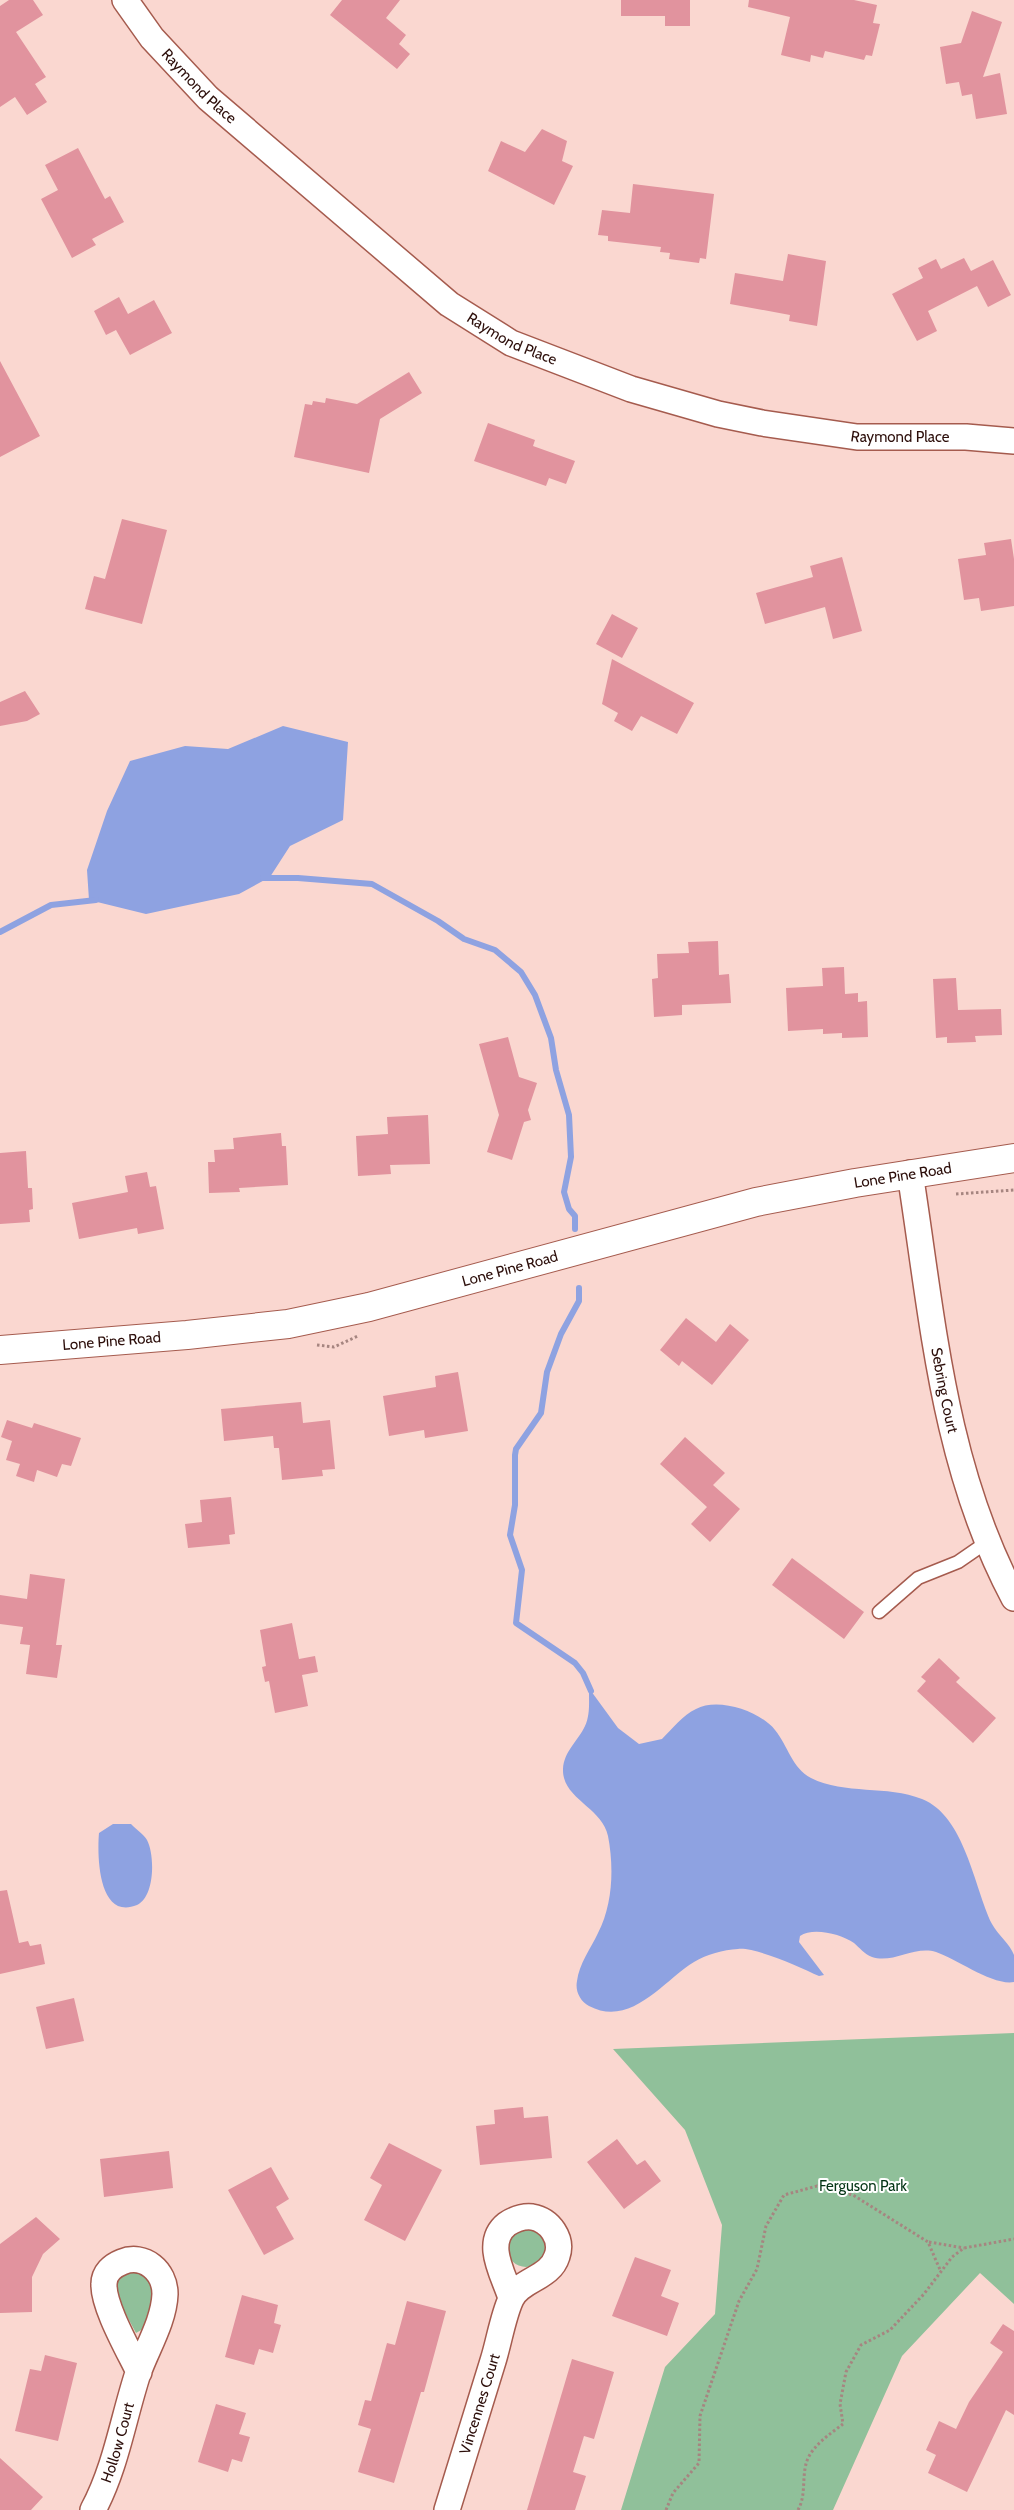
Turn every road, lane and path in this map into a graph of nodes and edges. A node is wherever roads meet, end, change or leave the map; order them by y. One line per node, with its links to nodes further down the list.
1 (125, 0): 2 (street, Raymond Place)
2 (1014, 441)
3 (1014, 1158): 4 (street, Lone Pine Road)
4 (910, 1173): 7 (street, Lone Pine Road); 8 (street, Sebring Court)
5 (1014, 1190): 6 (path)
6 (954, 1194)
7 (0, 1350)
8 (987, 1542): 9 (street, Sebring Court); 10 (lane)
9 (1014, 1598)
10 (879, 1612)
11 (1014, 2239): 13 (path)
12 (928, 2242): 13 (path); 14 (path); 19 (path)
13 (964, 2248): 14 (path)
14 (941, 2272): 20 (path)
15 (511, 2298): 18 (street, Vincennes Court)
16 (139, 2372): 17 (street, Hollow Court)
17 (93, 2510)
18 (447, 2510)
19 (666, 2510)
20 (798, 2510)

